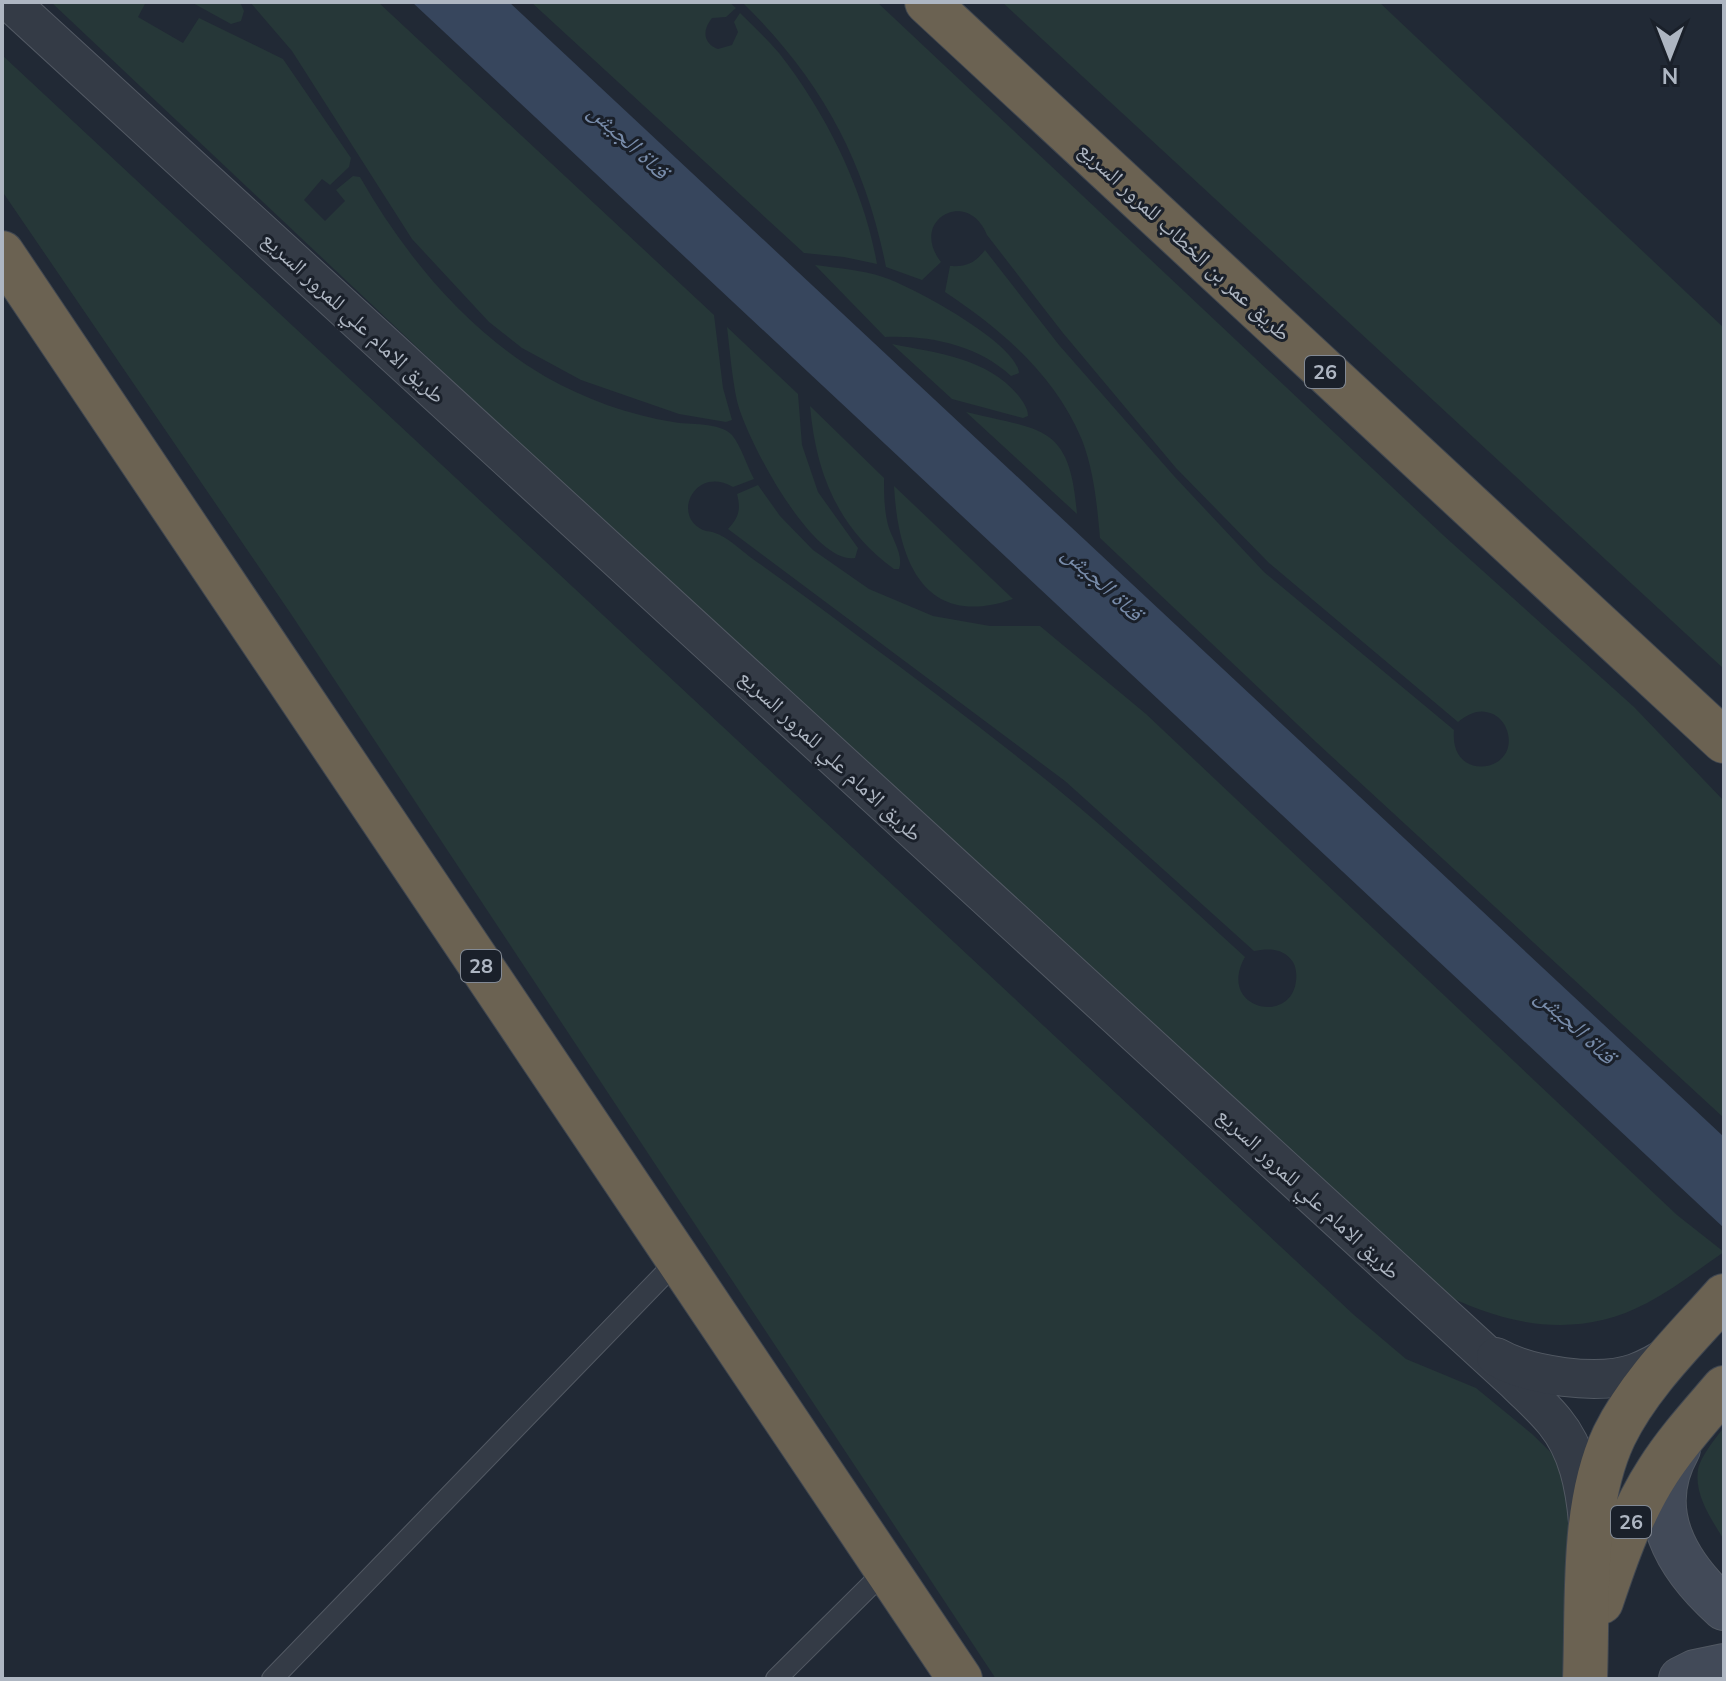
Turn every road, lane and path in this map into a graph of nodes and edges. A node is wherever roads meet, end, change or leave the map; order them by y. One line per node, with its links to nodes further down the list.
1 (10, 2): 9 (street, طريق الامام علي للمرور السريع)
2 (927, 2): 4 (highway, طريق عمر بن الخطاب للمرور السريع / 26)
3 (2, 253): 7 (highway, 28)
4 (1615, 642): 5 (highway, طريق عمر بن الخطاب للمرور السريع / 26); 6 (highway)
5 (1724, 741)
6 (1724, 761)
7 (678, 1260): 14 (highway, 28); 17 (lane)
8 (1724, 1296): 10 (highway)
9 (1473, 1344): 10 (street); 13 (street, طريق الامام علي للمرور السريع)
10 (1675, 1351): 13 (highway)
11 (1724, 1388): 12 (highway, 26)
12 (1691, 1428): 15 (main road); 20 (highway, 26)
13 (1590, 1545): 20 (highway)
14 (887, 1569): 18 (lane); 19 (highway, 28)
15 (1724, 1608)
16 (1724, 1666): 21 (main road)
17 (272, 1679)
18 (776, 1679)
19 (960, 1679)
20 (1586, 1679)
21 (1681, 1679)

